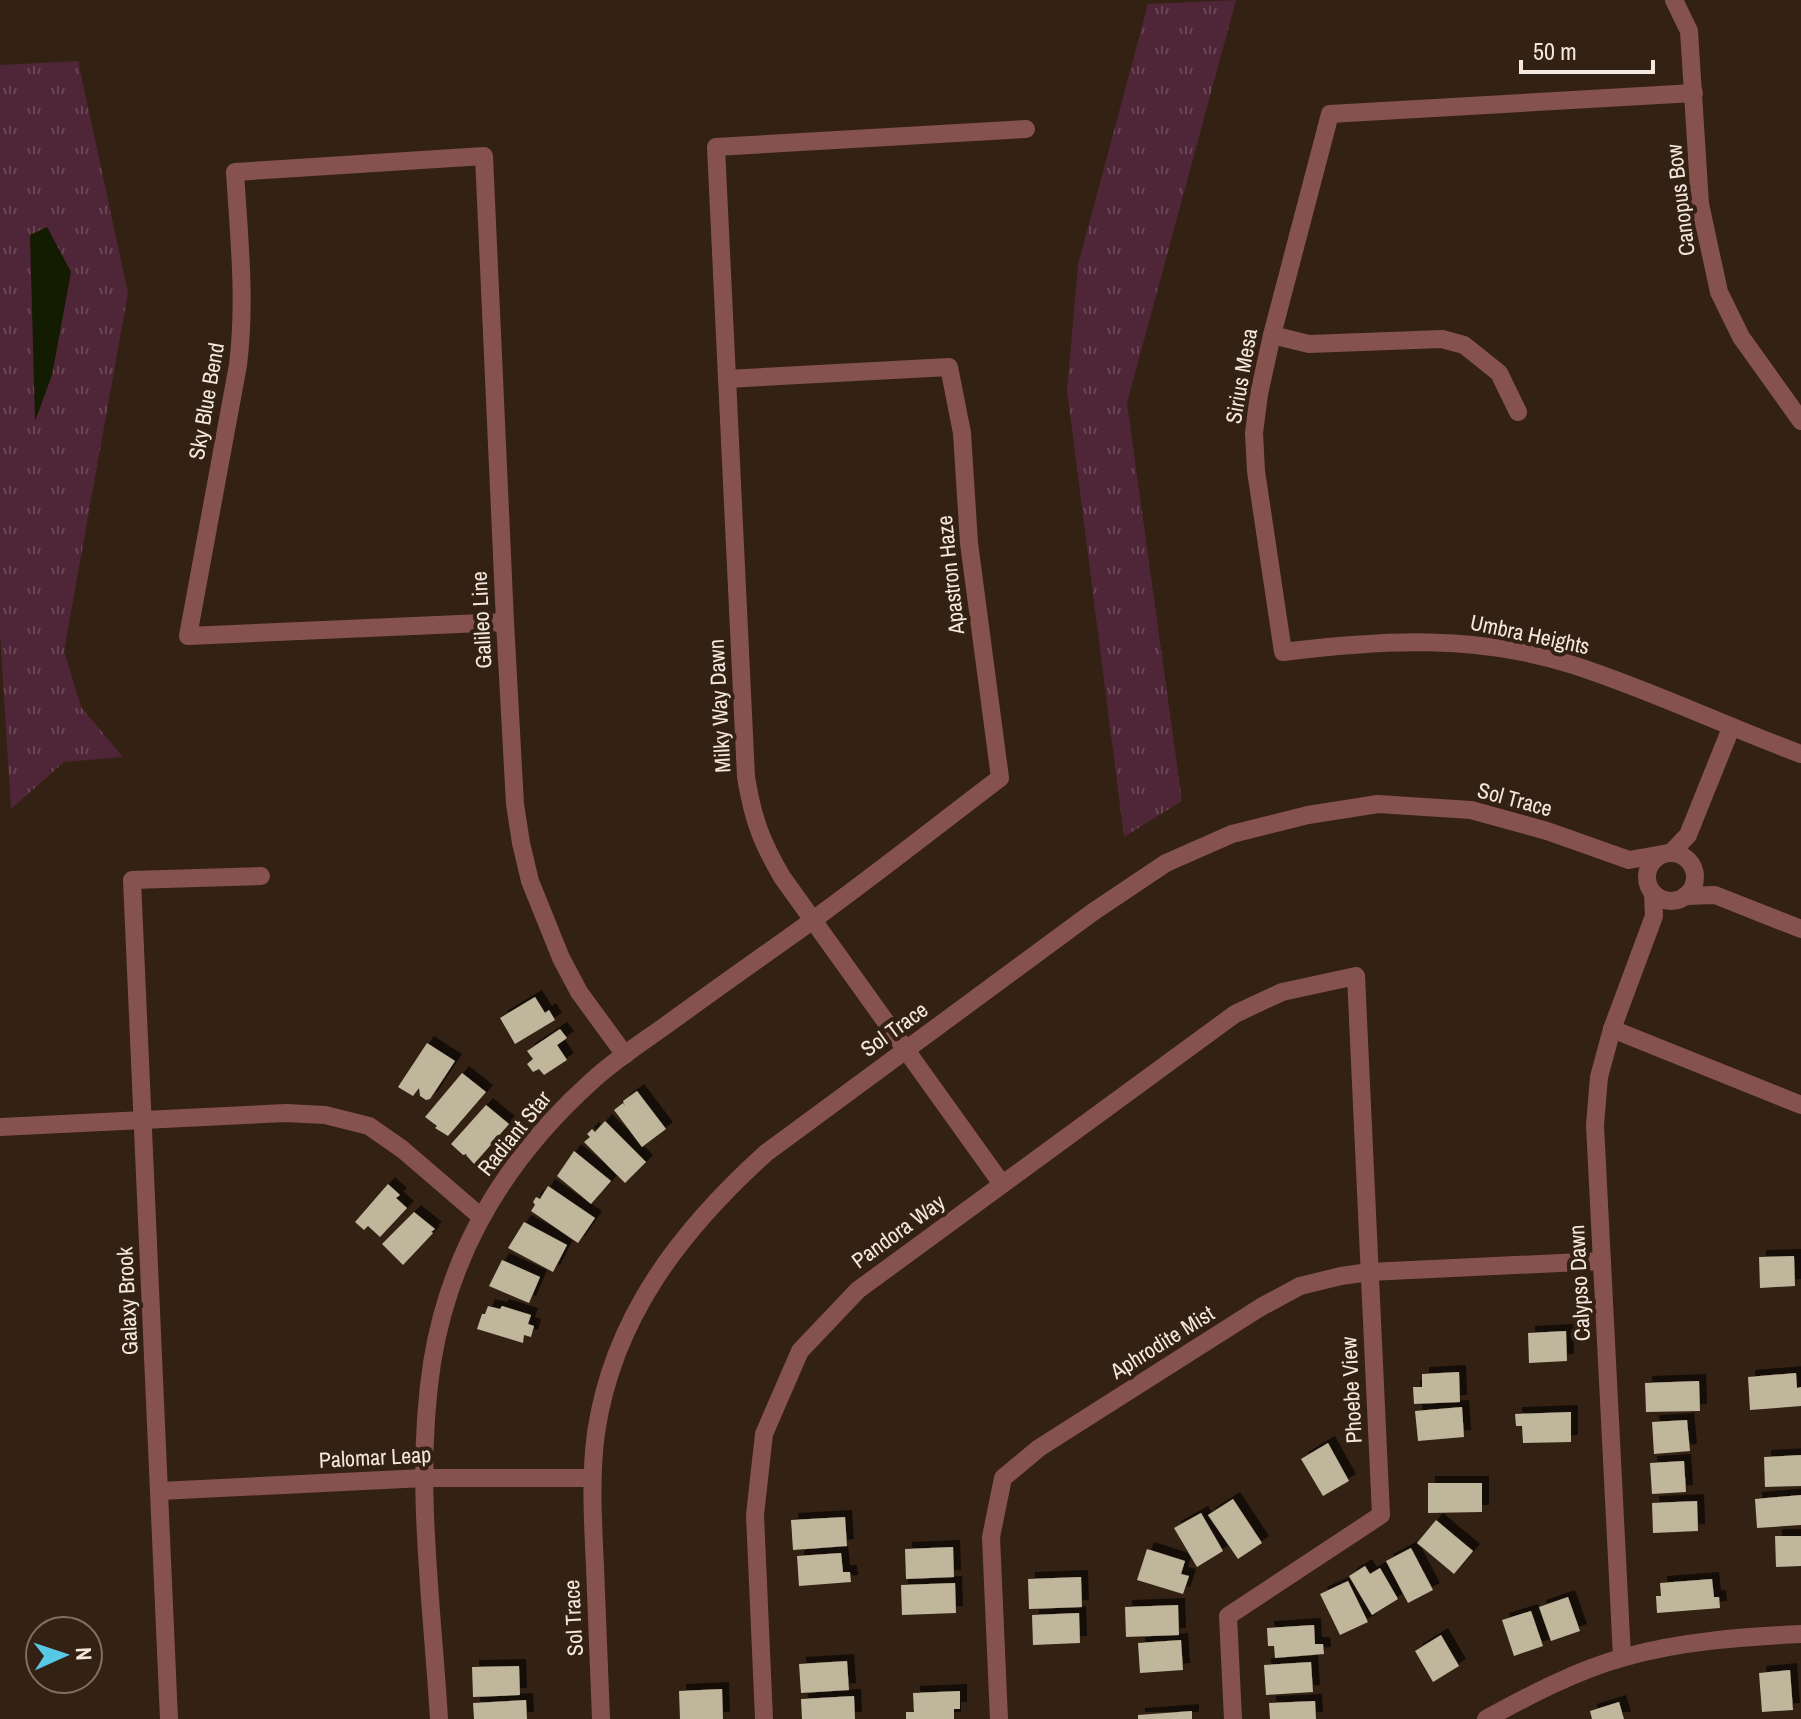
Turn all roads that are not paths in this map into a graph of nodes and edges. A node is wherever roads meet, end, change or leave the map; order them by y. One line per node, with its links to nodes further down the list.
1 (1674, 0): 2 (street, Canopus Bow)
2 (1694, 93): 5 (street, Sirius Mesa); 8 (street, Canopus Bow)
3 (1026, 129): 6 (street, Milky Way Dawn)
4 (235, 172): 9 (street, Galileo Line); 9 (street, Sky Blue Bend)
5 (1272, 335): 7 (street); 10 (street, Sirius Mesa)
6 (727, 379): 13 (street, Apastron Haze); 23 (street, Milky Way Dawn)
7 (1518, 412)
8 (1801, 421)
9 (505, 622): 28 (street, Galileo Line)
10 (1283, 652): 11 (street, Umbra Heights)
11 (1731, 728): 12 (street, Umbra Heights); 14 (street)
12 (1801, 754)
13 (1000, 778): 23 (street, Radiant Star)
14 (1688, 835): 15 (street); 17 (street)
15 (1667, 854): 16 (street, Sol Trace); 17 (street); 19 (street)
16 (1629, 860): 19 (street); 27 (street, Sol Trace)
17 (1692, 868): 20 (street); 21 (street)
18 (261, 876): 30 (street, Galaxy Brook)
19 (1651, 890): 21 (street); 22 (street, Calypso Dawn)
20 (1715, 895): 21 (street); 24 (street)
21 (1680, 899): 22 (street)
22 (1654, 916): 26 (street, Calypso Dawn)
23 (814, 920): 27 (street, Milky Way Dawn); 28 (street, Radiant Star)
24 (1801, 929)
25 (1356, 976): 32 (street, Pandora Way); 35 (street, Phoebe View)
26 (1612, 1029): 29 (street); 34 (street, Calypso Dawn)
27 (908, 1050): 32 (street, Milky Way Dawn); 37 (street, Sol Trace)
28 (625, 1055): 33 (street, Radiant Star)
29 (1801, 1105)
30 (143, 1120): 31 (street); 33 (street); 38 (street, Galaxy Brook)
31 (0, 1127)
32 (1002, 1184): 44 (street, Pandora Way)
33 (480, 1216): 36 (street, Radiant Star)
34 (1602, 1261): 35 (street, Aphrodite Mist); 40 (street, Calypso Dawn)
35 (1369, 1272): 45 (street, Aphrodite Mist); 46 (street, Phoebe View)
36 (424, 1478): 37 (street, Palomar Leap); 38 (street, Palomar Leap); 42 (street, Radiant Star)
37 (592, 1478): 43 (street, Sol Trace)
38 (160, 1491): 41 (street, Galaxy Brook)
39 (1801, 1634): 40 (street)
40 (1622, 1657): 47 (street)
41 (169, 1719)
42 (439, 1719)
43 (601, 1719)
44 (764, 1719)
45 (999, 1719)
46 (1233, 1719)
47 (1486, 1719)

